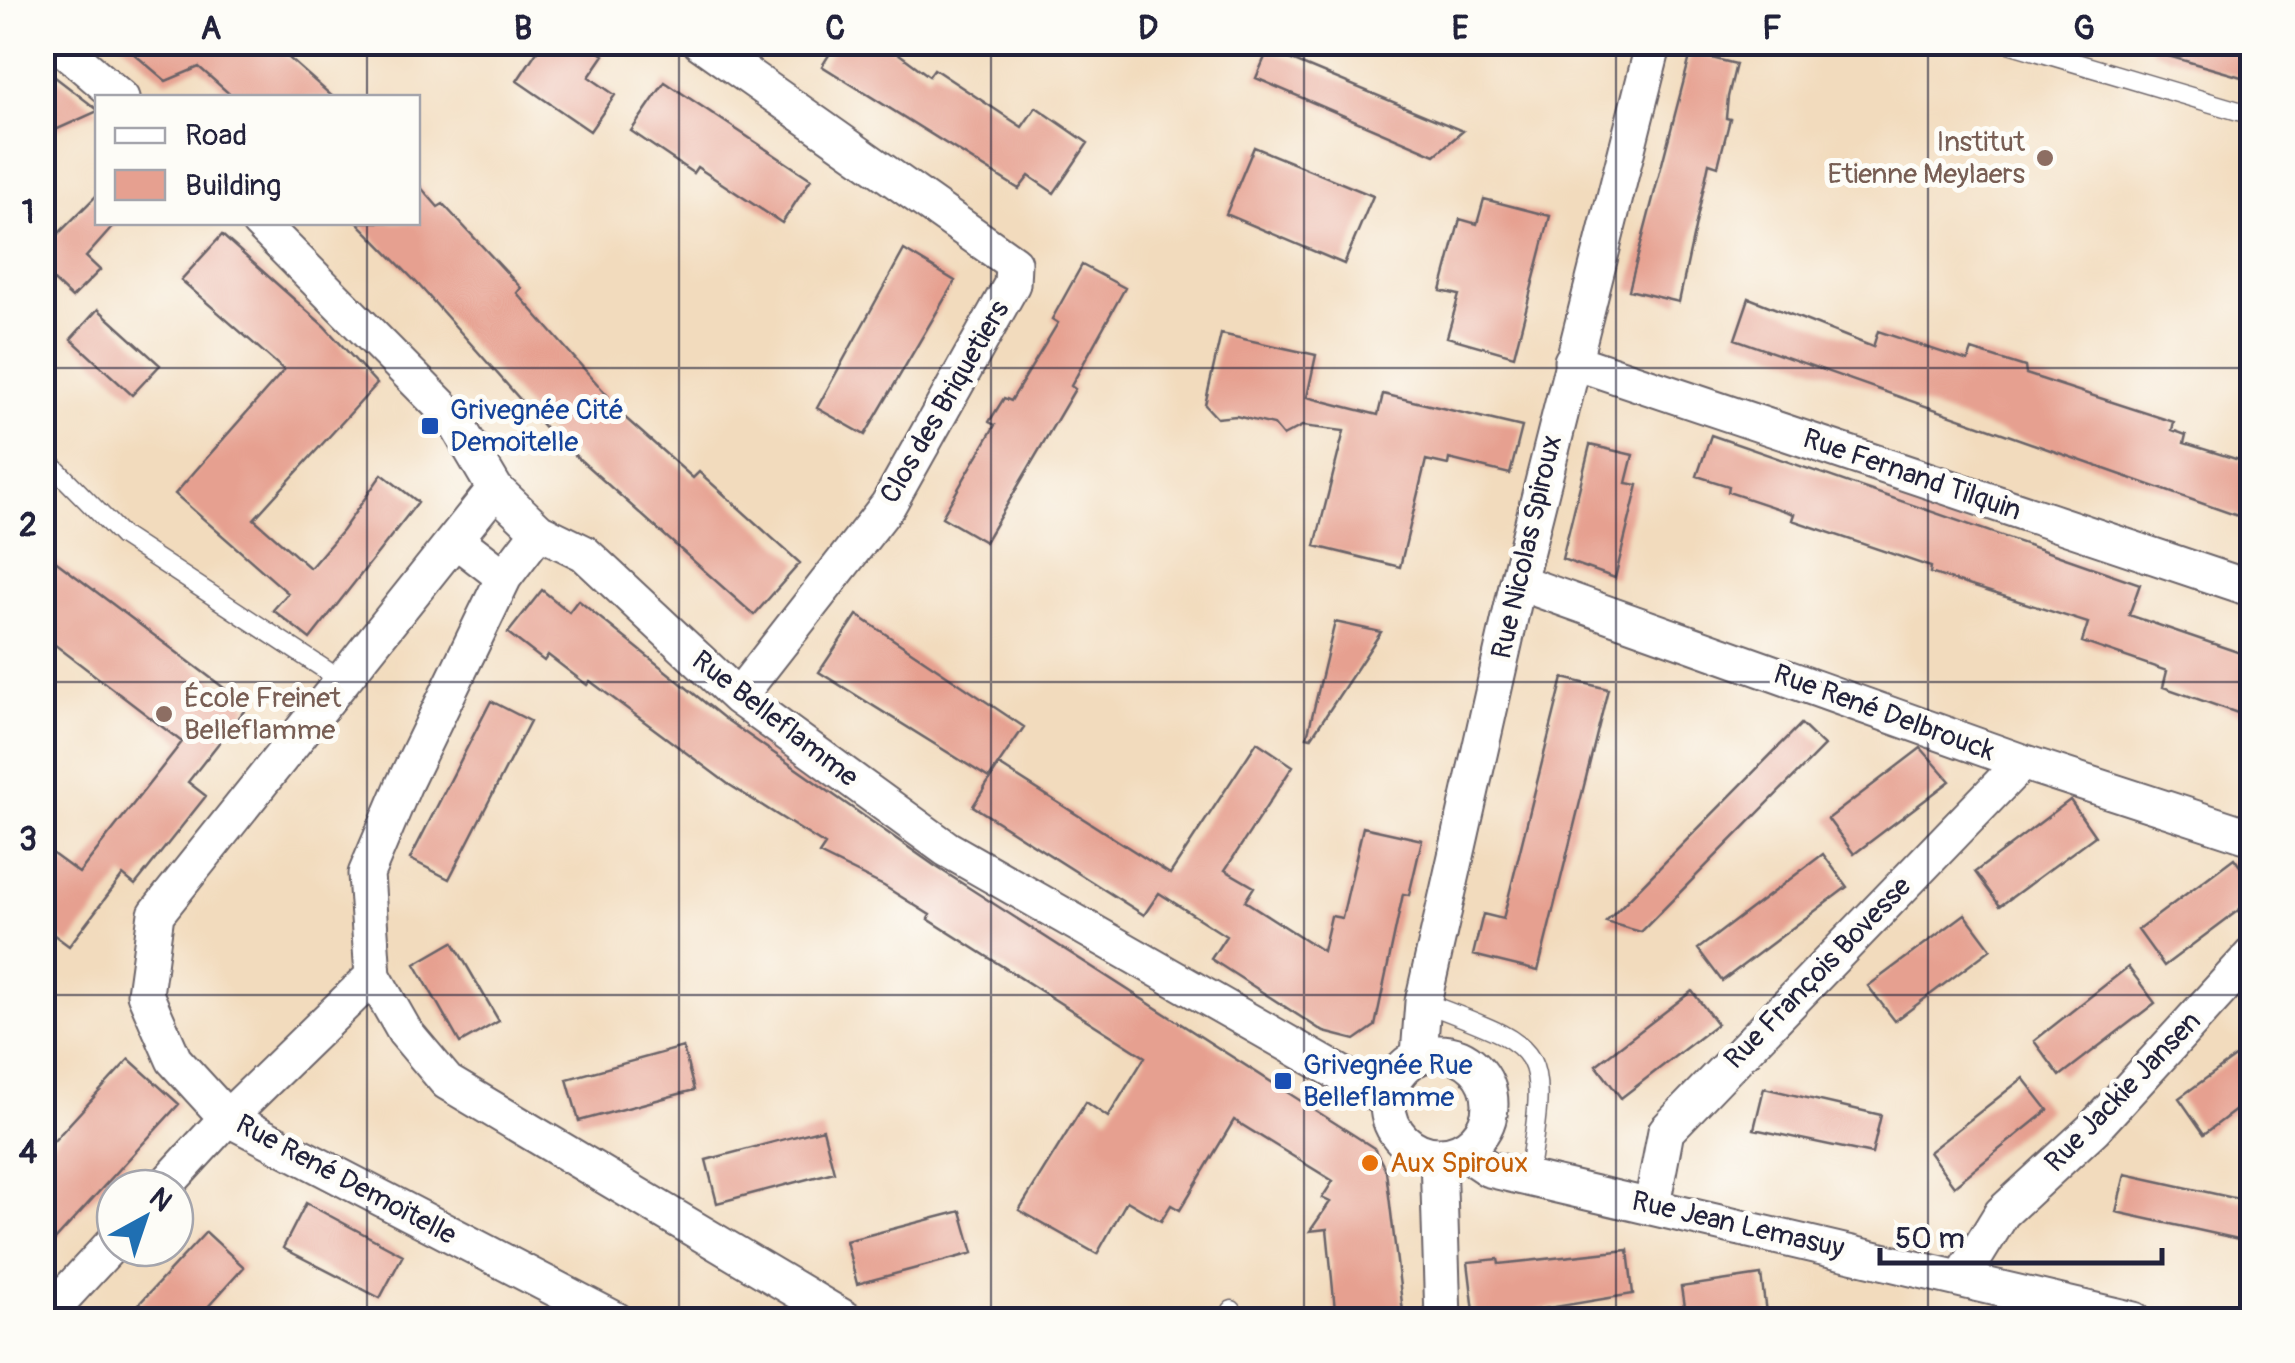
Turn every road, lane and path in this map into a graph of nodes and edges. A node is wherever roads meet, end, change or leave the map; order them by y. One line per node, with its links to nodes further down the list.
1 (56, 42): 5 (street)
2 (700, 42): 17 (street, Clos des Briquetiers)
3 (1654, 42): 8 (street, Rue Nicolas Spiroux)
4 (2006, 42): 6 (lane)
5 (118, 95)
6 (2252, 115)
7 (262, 225): 10 (street, Rue Belleflamme)
8 (1572, 361): 14 (street, Rue Nicolas Spiroux); 15 (street, Rue Fernand Tilquin)
9 (42, 456): 16 (lane)
10 (495, 489): 11 (street, Rue Belleflamme); 12 (street, Rue René Demoitelle)
11 (539, 532): 13 (street); 17 (street, Rue Belleflamme)
12 (456, 540): 13 (street); 16 (street, Rue René Demoitelle)
13 (504, 578): 21 (street)
14 (1518, 582): 18 (street, Rue René Delbrouck); 22 (street, Rue Nicolas Spiroux)
15 (2252, 589)
16 (341, 680): 25 (street, Rue René Demoitelle)
17 (738, 697): 24 (street, Rue Belleflamme)
18 (2022, 762): 19 (street, Rue René Delbrouck); 29 (street, Rue François Bovesse)
19 (2252, 837)
20 (2252, 955): 31 (street, Rue Jackie Jansen)
21 (373, 976): 25 (street); 34 (street)
22 (1423, 1002): 23 (street, Rue Nicolas Spiroux); 28 (lane)
23 (1419, 1055): 24 (street); 26 (street)
24 (1388, 1100): 26 (street)
25 (228, 1118): 27 (street); 33 (street, Rue René Demoitelle)
26 (1450, 1153): 28 (street, Rue Jean Lemasuy); 35 (street)
27 (182, 1168)
28 (1528, 1176): 29 (street, Rue Jean Lemasuy)
29 (1652, 1204): 31 (street, Rue Jean Lemasuy)
30 (95, 1263): 32 (street)
31 (1962, 1278): 36 (street, Rue Jean Lemasuy)
32 (42, 1320)
33 (616, 1320)
34 (847, 1320)
35 (1444, 1320)
36 (2134, 1320)

